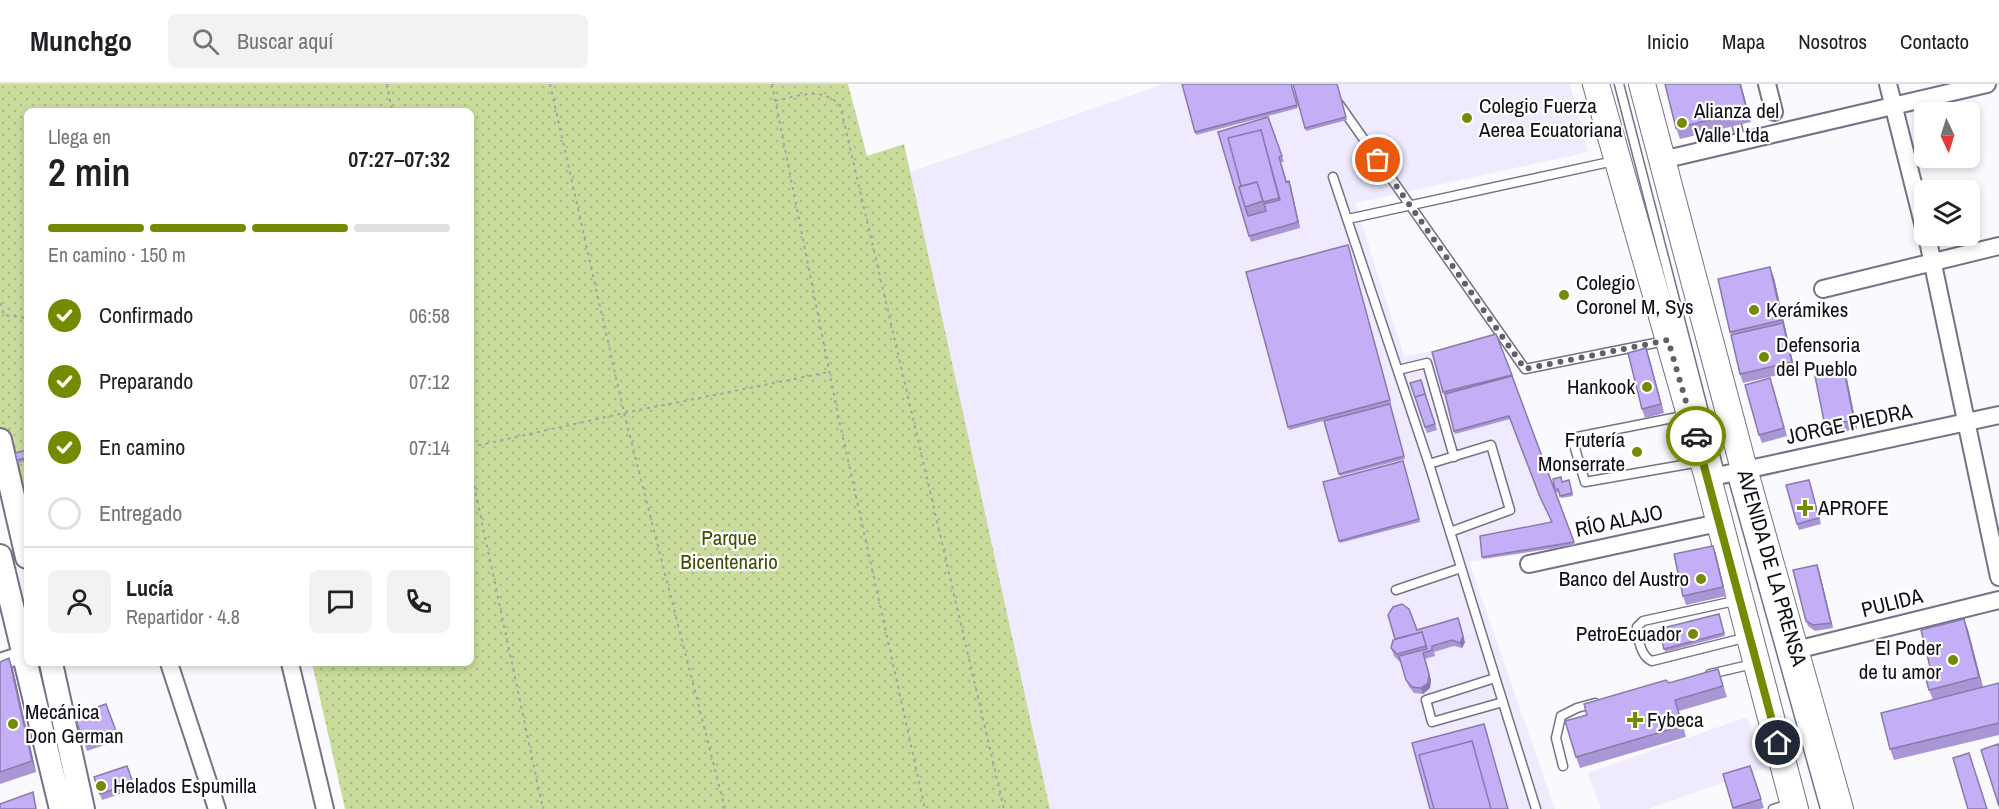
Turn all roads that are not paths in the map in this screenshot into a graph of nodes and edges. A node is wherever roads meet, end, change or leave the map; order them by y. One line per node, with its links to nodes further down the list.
1 (1596, 84): 12 (main road, AVENIDA DE LA PRENSA)
2 (1619, 84): 29 (lane)
3 (1642, 84): 13 (main road, AVENIDA DE LA PRENSA)
4 (1767, 84): 10 (street)
5 (1888, 84): 8 (street)
6 (1987, 84): 8 (street)
7 (1332, 93): 21 (lane)
8 (1893, 104): 11 (street); 15 (street)
9 (1731, 105): 11 (lane)
10 (1774, 112)
11 (1741, 141): 13 (street)
12 (1618, 160): 16 (lane); 21 (main road, AVENIDA DE LA PRENSA)
13 (1662, 160): 29 (main road, AVENIDA DE LA PRENSA)
14 (1333, 177): 16 (lane)
15 (1914, 187)
16 (1348, 219): 22 (lane)
17 (1929, 246): 19 (street)
18 (1999, 246): 19 (street)
19 (1933, 262): 20 (street); 25 (street)
20 (1823, 289)
21 (1668, 340): 23 (main road, AVENIDA DE LA PRENSA)
22 (1398, 370): 27 (lane); 28 (lane)
23 (1690, 414): 29 (main road, AVENIDA DE LA PRENSA); 29 (lane)
24 (1999, 415): 25 (street, JORGE PIEDRA)
25 (1965, 423): 29 (street, JORGE PIEDRA); 36 (street)
26 (0, 440): 32 (street)
27 (1455, 457): 28 (lane); 31 (lane)
28 (1429, 464): 31 (lane)
29 (1721, 471): 30 (main road, AVENIDA DE LA PRENSA); 42 (main road, AVENIDA DE LA PRENSA); 61 (lane)
30 (1718, 523): 34 (street, RÍO ALAJO); 38 (main road, AVENIDA DE LA PRENSA)
31 (1450, 532): 35 (lane)
32 (24, 544)
33 (0, 556): 41 (street)
34 (1528, 564)
35 (1461, 568): 37 (lane); 51 (lane)
36 (1999, 577)
37 (1396, 590)
38 (1739, 600): 40 (main road, AVENIDA DE LA PRENSA); 40 (lane)
39 (1999, 600): 42 (street, PULIDA)
40 (1749, 637): 45 (main road, AVENIDA DE LA PRENSA)
41 (24, 646)
42 (1796, 650): 62 (main road, AVENIDA DE LA PRENSA)
43 (24, 654): 44 (street)
44 (0, 662)
45 (1756, 663): 50 (lane); 55 (main road, AVENIDA DE LA PRENSA)
46 (29, 666): 57 (street)
47 (52, 666): 58 (street)
48 (170, 666): 59 (street)
49 (291, 666): 56 (street)
50 (1699, 677)
51 (1495, 678): 53 (lane); 53 (lane)
52 (1610, 699): 54 (lane)
53 (1503, 702): 60 (lane)
54 (1563, 766)
55 (1787, 807)
56 (320, 808)
57 (61, 809)
58 (83, 809)
59 (217, 809)
60 (1536, 809)
61 (1825, 809)
62 (1840, 809)

